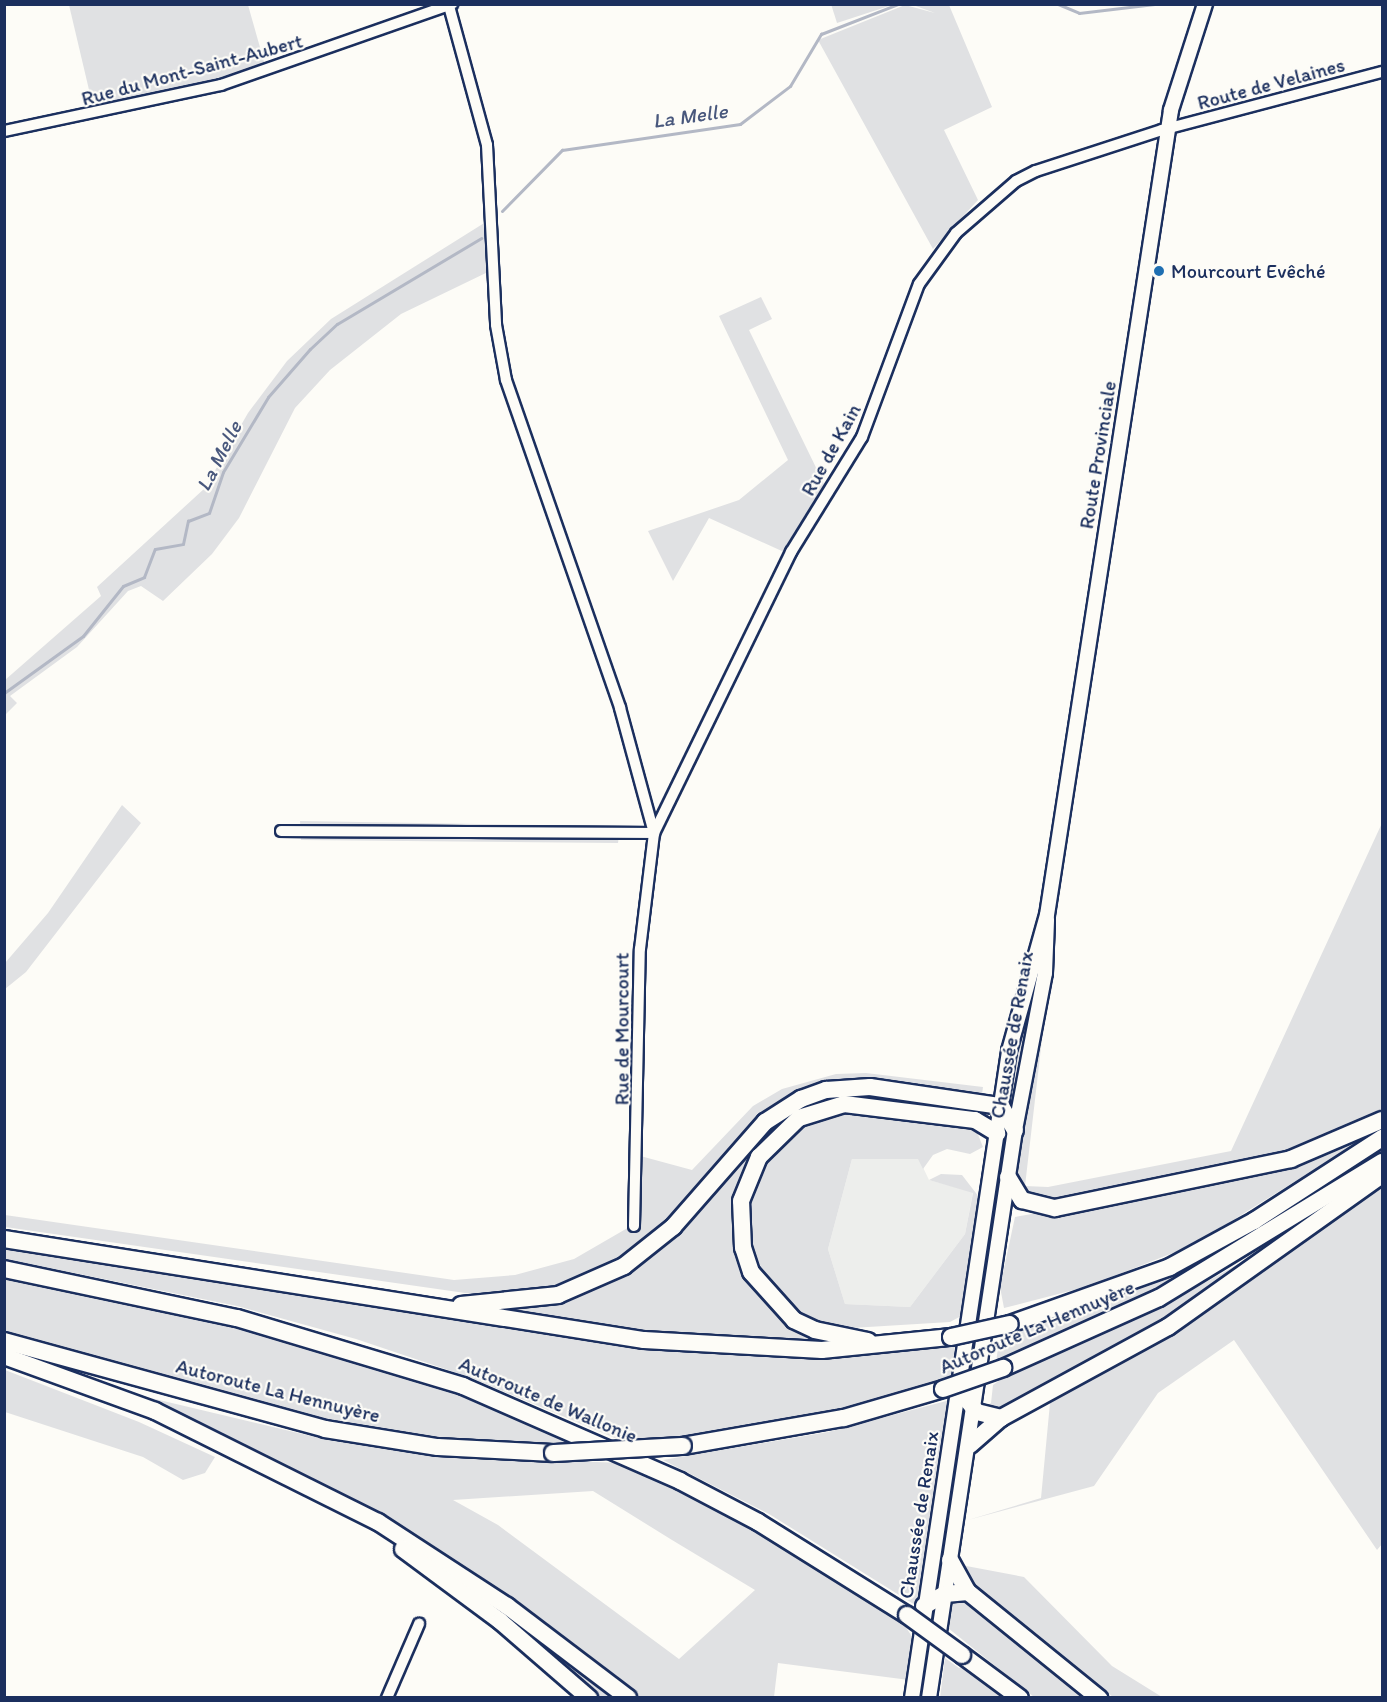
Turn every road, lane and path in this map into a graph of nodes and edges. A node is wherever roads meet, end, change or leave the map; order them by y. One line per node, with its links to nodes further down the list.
1 (1205, 4): 4 (main road, Route Provinciale)
2 (450, 5): 5 (street, Rue du Mont-Saint-Aubert); 7 (street)
3 (1383, 72): 4 (street, Route de Velaines)
4 (1168, 129): 7 (street, Rue de Kain); 8 (main road, Route Provinciale)
5 (4, 131)
6 (281, 831): 7 (street)
7 (654, 833): 17 (street, Rue de Mourcourt)
8 (1047, 915): 9 (main road, Chaussée de Renaix); 11 (main road, Chaussée de Renaix)
9 (1001, 1106): 11 (highway); 12 (main road, Chaussée de Renaix); 20 (highway)
10 (1383, 1120): 16 (highway)
11 (1015, 1130): 16 (main road, Chaussée de Renaix)
12 (997, 1133): 22 (highway); 24 (main road, Chaussée de Renaix)
13 (1383, 1138): 22 (highway, Autoroute La Hennuyère, bridge)
14 (1383, 1162): 24 (highway, Autoroute La Hennuyère, bridge)
15 (1383, 1175): 26 (highway)
16 (1008, 1177): 25 (main road, Chaussée de Renaix)
17 (634, 1226)
18 (4, 1239): 20 (highway, Autoroute La Hennuyère)
19 (4, 1269): 39 (highway, Autoroute de Wallonie, bridge)
20 (433, 1308): 22 (highway, Autoroute La Hennuyère)
21 (4, 1341): 24 (highway, Autoroute La Hennuyère, bridge)
22 (883, 1346)
23 (4, 1356): 28 (highway)
24 (951, 1389): 25 (highway); 32 (main road, Chaussée de Renaix)
25 (976, 1412): 26 (highway); 27 (main road, Chaussée de Renaix)
26 (1001, 1418): 27 (highway)
27 (970, 1445): 29 (main road, Chaussée de Renaix)
28 (378, 1522): 35 (highway); 36 (highway)
29 (950, 1560): 30 (highway); 31 (main road, Chaussée de Renaix)
30 (968, 1592): 31 (highway); 40 (highway)
31 (945, 1594): 32 (highway); 38 (main road, Chaussée de Renaix)
32 (924, 1606): 37 (main road, Chaussée de Renaix)
33 (419, 1624): 34 (street)
34 (387, 1698)
35 (589, 1698)
36 (628, 1698)
37 (912, 1698)
38 (929, 1698)
39 (1020, 1698)
40 (1099, 1698)

